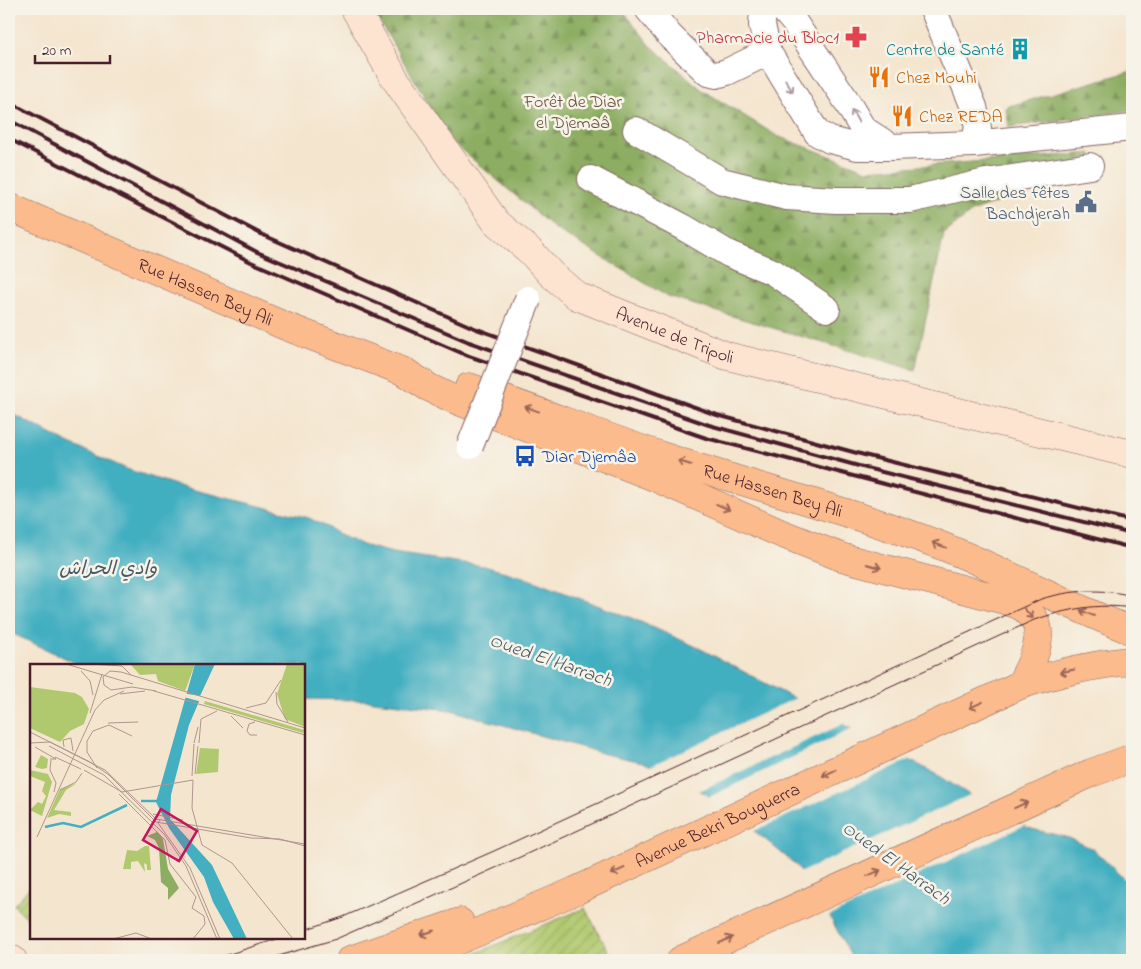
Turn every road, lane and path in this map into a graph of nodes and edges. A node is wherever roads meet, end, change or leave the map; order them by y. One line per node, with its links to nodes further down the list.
1 (355, 9): 19 (main road, Avenue de Tripoli)
2 (648, 9): 6 (street)
3 (763, 9): 6 (street)
4 (783, 9): 10 (street, one-way to 4)
5 (934, 9): 9 (street)
6 (768, 52): 10 (street, one-way to 10)
7 (1132, 128): 9 (street)
8 (636, 130): 11 (street)
9 (974, 144): 10 (street)
10 (891, 147)
11 (1090, 166)
12 (591, 179): 15 (street)
13 (9, 207): 16 (main road, Rue Hassen Bey Ali)
14 (528, 299): 18 (street, bridge)
15 (827, 309)
16 (405, 372): 21 (main road, Rue Hassen Bey Ali, one-way to 16); 23 (main road, Rue Hassen Bey Ali, one-way to 23)
17 (1132, 443): 19 (street)
18 (470, 446)
19 (1101, 446): 20 (main road, Avenue de Tripoli)
20 (1132, 454)
21 (1132, 631)
22 (1132, 661): 23 (main road, Avenue Bekri Bouguerra, one-way to 23)
23 (1020, 685): 25 (main road, Avenue Bekri Bouguerra, one-way to 25)
24 (1132, 758): 30 (main road, one-way to 24)
25 (575, 891): 28 (main road, one-way to 28); 29 (main road, Avenue Bekri Bouguerra)
26 (9, 958): 27 (main road)
27 (13, 960)
28 (350, 960)
29 (412, 960)
30 (681, 960)

